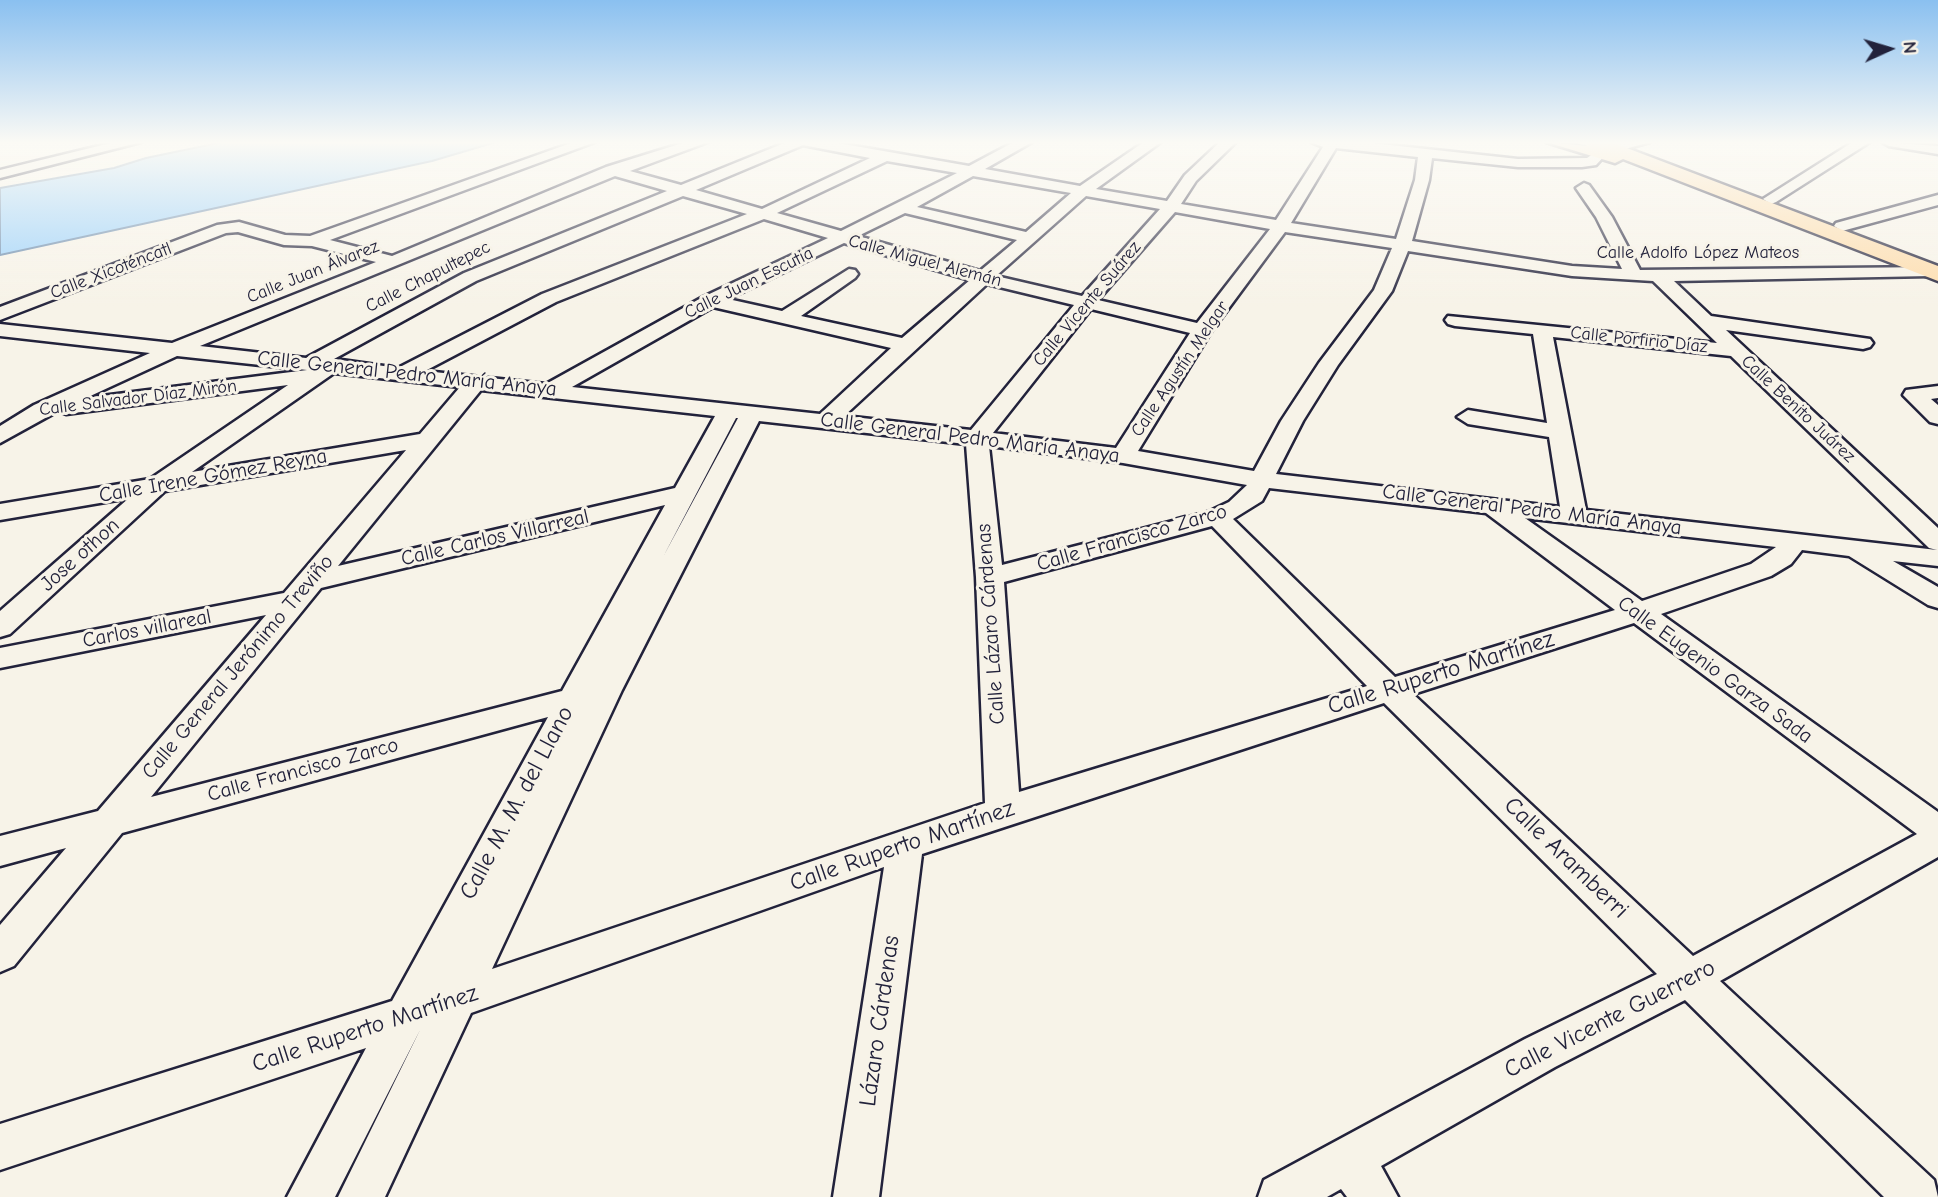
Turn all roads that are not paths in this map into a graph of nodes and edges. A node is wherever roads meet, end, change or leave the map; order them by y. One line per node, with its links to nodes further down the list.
1 (430, 198): 24 (street)
2 (546, 198): 26 (street, Calle Juan Álvarez)
3 (666, 198): 44 (street, Calle Chapultepec)
4 (703, 198): 19 (street, Calle Miguel Alemán)
5 (797, 198): 19 (street)
6 (922, 198): 18 (street, Calle Juan Escutia)
7 (1075, 198): 22 (street)
8 (1127, 198): 17 (street, Calle Adolfo López Mateos)
9 (1177, 198): 17 (street, Calle Vicente Suárez)
10 (1296, 198): 20 (street, Calle Agustín Melgar)
11 (1416, 198): 25 (street, Calle Francisco Zarco)
12 (1591, 198): 29 (street)
13 (1740, 198): 27 (main road)
14 (1768, 198): 15 (main road)
15 (1771, 199): 21 (main road)
16 (1938, 200): 21 (street)
17 (1171, 206): 20 (street, Calle Adolfo López Mateos); 33 (street, Calle Vicente Suárez)
18 (903, 208): 22 (street); 23 (street, Calle Juan Escutia)
19 (763, 214): 23 (street, Calle Miguel Alemán); 45 (street)
20 (1281, 226): 25 (street, Calle Adolfo López Mateos); 38 (street, Calle Agustín Melgar)
21 (1842, 226): 27 (main road)
22 (1032, 237): 31 (street)
23 (841, 238): 31 (street, Calle Miguel Alemán); 32 (street, Calle Juan Escutia)
24 (312, 241): 26 (street); 37 (street, Calle Xicoténcatl)
25 (1401, 246): 29 (street, Calle Adolfo López Mateos); 60 (street, Calle Francisco Zarco)
26 (392, 261): 42 (street, Calle Juan Álvarez)
27 (1935, 268): 30 (street, Calle Adolfo López Mateos)
28 (849, 274): 34 (street)
29 (1634, 275): 30 (street, Calle Adolfo López Mateos)
30 (1658, 276): 36 (street, Calle Benito Juárez)
31 (984, 278): 33 (street, Calle Miguel Alemán); 41 (street)
32 (710, 301): 34 (street); 47 (street, Calle Juan Escutia)
33 (1085, 303): 38 (street, Calle Miguel Alemán); 57 (street, Calle Vicente Suárez)
34 (786, 317): 41 (street)
35 (1455, 320): 39 (street, Calle Porfirio Díaz)
36 (1706, 321): 40 (street); 43 (street, Calle Benito Juárez)
37 (2, 327): 42 (street, Calle General Pedro María Anaya)
38 (1202, 330): 59 (street, Calle Agustín Melgar)
39 (1542, 330): 43 (street, Calle Porfirio Díaz); 55 (street)
40 (1863, 343)
41 (906, 345): 54 (street)
42 (175, 349): 44 (street, Calle General Pedro María Anaya); 49 (street, Calle Juan Álvarez)
43 (1737, 351): 68 (street, Calle Benito Juárez)
44 (321, 368): 45 (street, Calle General Pedro María Anaya); 49 (street, Calle Salvador Díaz Mirón); 61 (street, Jose othon)
45 (405, 372): 46 (street, Calle General Pedro María Anaya)
46 (477, 381): 47 (street, Calle General Pedro María Anaya); 58 (street, Calle General Jerónimo Treviño)
47 (551, 390): 50 (street, Calle General Pedro María Anaya)
48 (1938, 392): 53 (street)
49 (42, 410): 51 (street, Calle Salvador Díaz Mirón); 56 (street)
50 (740, 413): 54 (street, Calle General Pedro María Anaya); 62 (street, Calle M. M. del Llano); 78 (street, Calle M. M. del Llano)
51 (0, 416)
52 (1468, 417): 55 (street)
53 (1938, 417)
54 (826, 421): 57 (street, Calle General Pedro María Anaya)
55 (1561, 432): 65 (street)
56 (0, 436)
57 (977, 438): 59 (street, Calle General Pedro María Anaya); 71 (street, Calle Lázaro Cárdenas)
58 (426, 440): 61 (street, Calle Irene Gómez Reyna); 72 (street, Calle General Jerónimo Treviño)
59 (1122, 456): 60 (street, Calle General Pedro María Anaya)
60 (1262, 480): 63 (street, Calle General Pedro María Anaya); 66 (street, Calle Francisco Zarco)
61 (159, 484): 64 (street, Calle Irene Gómez Reyna); 75 (street, Jose othon)
62 (682, 494): 72 (street, Calle Carlos Villarreal); 79 (street, Calle M. M. del Llano)
63 (1493, 506): 65 (street, Calle General Pedro María Anaya); 74 (street, Calle Eugenio Garza Sada)
64 (0, 512)
65 (1574, 516): 67 (street, Calle General Pedro María Anaya)
66 (1217, 517): 71 (street, Calle Francisco Zarco); 77 (street, Calle Aramberri)
67 (1796, 540): 69 (street, Calle General Pedro María Anaya); 74 (street, Calle Ruperto Martínez)
68 (1938, 542)
69 (1852, 548): 70 (street, Calle General Pedro María Anaya); 73 (street)
70 (1938, 558)
71 (990, 577): 80 (street, Calle Lázaro Cárdenas)
72 (301, 591): 76 (street, Carlos villareal); 81 (street, Calle General Jerónimo Treviño)
73 (1938, 599)
74 (1636, 613): 77 (street, Calle Ruperto Martínez); 82 (street, Calle Eugenio Garza Sada)
75 (0, 626)
76 (0, 658)
77 (1388, 689): 80 (street, Calle Ruperto Martínez); 87 (street, Calle Aramberri)
78 (607, 690): 79 (street, Calle Francisco Zarco); 88 (street, Calle M. M. del Llano)
79 (573, 699): 81 (street, Calle Francisco Zarco); 89 (street, Calle M. M. del Llano)
80 (1003, 811): 84 (street, Calle Ruperto Martínez)
81 (110, 822): 85 (street, Calle Francisco Zarco); 86 (street, Calle General Jerónimo Treviño)
82 (1938, 831)
83 (1938, 840): 87 (street, Calle Vicente Guerrero)
84 (905, 845): 88 (street, Calle Ruperto Martínez); 94 (street, Lázaro Cárdenas)
85 (0, 851)
86 (0, 954)
87 (1692, 977): 91 (street, Calle Vicente Guerrero); 97 (street, Calle Aramberri)
88 (458, 999): 89 (street, Calle Ruperto Martínez); 93 (street, Calle M. M. del Llano)
89 (405, 1016): 90 (street, Calle Ruperto Martínez); 92 (street, Calle M. M. del Llano)
90 (0, 1147)
91 (1349, 1160): 95 (street, Calle Vicente Guerrero); 96 (street)
92 (310, 1197)
93 (361, 1197)
94 (856, 1197)
95 (1281, 1197)
96 (1375, 1197)
97 (1917, 1197)

